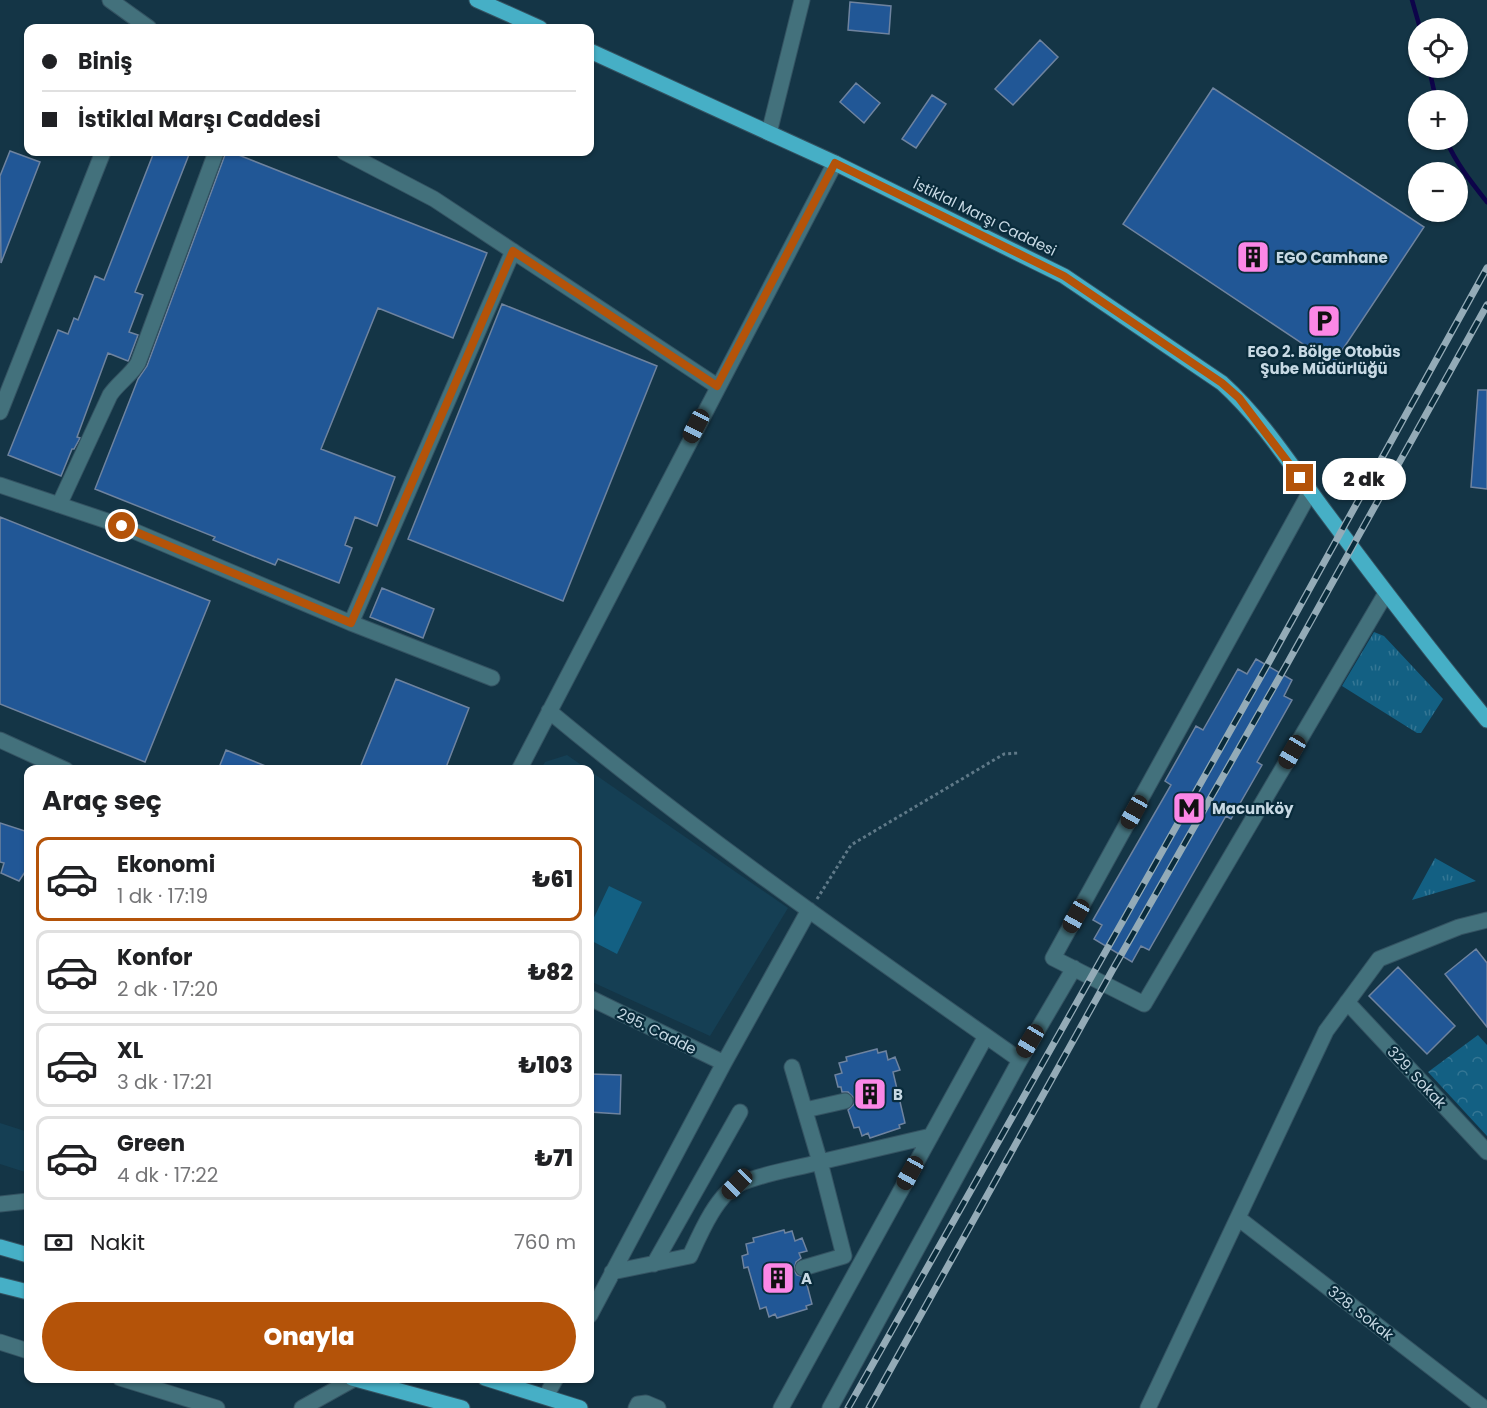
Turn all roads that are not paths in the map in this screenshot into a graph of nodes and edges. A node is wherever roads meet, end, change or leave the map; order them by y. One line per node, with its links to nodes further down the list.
1 (110, 0): 4 (street)
2 (477, 0): 5 (main road)
3 (802, 0): 7 (street)
4 (143, 24)
5 (531, 24)
6 (594, 53): 7 (main road, İstiklal Marşı Caddesi)
7 (769, 133): 11 (main road, İstiklal Marşı Caddesi)
8 (101, 156): 14 (street)
9 (215, 156): 17 (street)
10 (352, 156): 12 (street)
11 (835, 163): 13 (street); 16 (main road, İstiklal Marşı Caddesi)
12 (513, 251): 13 (street); 19 (street)
13 (717, 386): 21 (street)
14 (0, 412)
15 (0, 485): 17 (street)
16 (1310, 492): 18 (main road, İstiklal Marşı Caddesi); 28 (street)
17 (59, 505): 19 (street)
18 (1386, 593): 22 (main road, İstiklal Marşı Caddesi); 28 (street)
19 (351, 623): 20 (street)
20 (492, 678)
21 (549, 711): 25 (street); 26 (street)
22 (1487, 720)
23 (0, 740): 24 (street)
24 (55, 765)
25 (522, 765)
26 (809, 910): 31 (street); 33 (street)
27 (1485, 923): 30 (street)
28 (1074, 968): 32 (street)
29 (594, 1000): 33 (street, 295. Cadde)
30 (1347, 1002): 39 (street, 329. Sokak); 43 (street)
31 (986, 1036): 32 (street); 38 (street)
32 (1020, 1060): 71 (street)
33 (724, 1063): 51 (street)
34 (792, 1067): 36 (street)
35 (845, 1101): 36 (street)
36 (805, 1110): 40 (street)
37 (740, 1112): 44 (street)
38 (931, 1136): 40 (street); 52 (street)
39 (1487, 1152)
40 (820, 1162): 45 (street); 48 (street)
41 (24, 1201): 42 (street)
42 (0, 1204)
43 (1238, 1218): 72 (street); 73 (street, 328. Sokak)
44 (673, 1231): 45 (street); 49 (street)
45 (697, 1241): 49 (street)
46 (0, 1247): 47 (main road)
47 (24, 1254)
48 (844, 1256): 50 (street); 52 (street)
49 (654, 1263): 51 (street)
50 (803, 1268)
51 (612, 1272): 55 (street)
52 (849, 1284): 70 (street)
53 (0, 1285): 54 (main road)
54 (24, 1291)
55 (594, 1307)
56 (0, 1342): 57 (street)
57 (24, 1350)
58 (136, 1383): 64 (street)
59 (346, 1383): 65 (street)
60 (368, 1383): 66 (main road)
61 (502, 1383): 63 (main road)
62 (552, 1383): 63 (street)
63 (546, 1396): 67 (main road)
64 (217, 1408)
65 (302, 1408)
66 (462, 1408)
67 (580, 1408)
68 (636, 1408): 69 (street)
69 (658, 1408)
70 (781, 1408)
71 (830, 1408)
72 (1148, 1408)
73 (1484, 1408)

